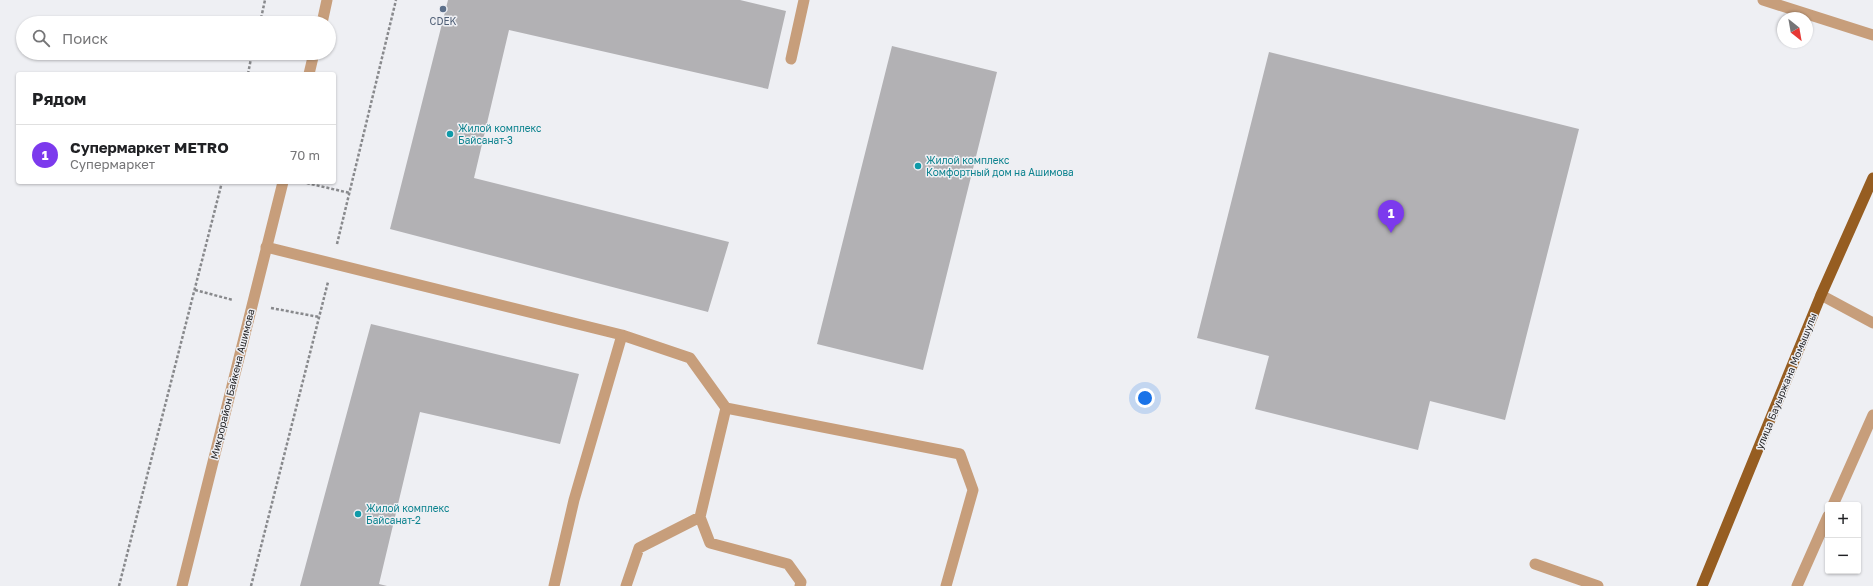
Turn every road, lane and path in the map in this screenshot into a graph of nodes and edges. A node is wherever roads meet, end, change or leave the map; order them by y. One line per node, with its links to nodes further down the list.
1 (265, 0): 6 (path)
2 (327, 0): 7 (street)
3 (396, 0): 18 (path)
4 (804, 0): 9 (street)
5 (1763, 0): 8 (street)
6 (262, 16)
7 (324, 16)
8 (1873, 36)
9 (791, 59)
10 (251, 60): 12 (path)
11 (312, 60): 13 (street)
12 (248, 72)
13 (309, 72)
14 (1873, 178): 21 (main road, улица Бауыржана Момышулы)
15 (221, 184): 30 (path)
16 (282, 184): 19 (street, Микрорайон Байкена Ашимова)
17 (311, 184): 18 (path)
18 (350, 193): 20 (path)
19 (266, 247): 20 (street); 31 (street, Микрорайон Байкена Ашимова)
20 (333, 263): 23 (street); 32 (path)
21 (1821, 295): 22 (street); 38 (main road, улица Бауыржана Момышулы)
22 (1873, 323)
23 (622, 336): 24 (street); 33 (street)
24 (726, 408): 27 (street); 36 (street)
25 (1873, 415): 26 (street)
26 (1834, 502)
27 (700, 516): 34 (street); 35 (street)
28 (1825, 523): 39 (street)
29 (1535, 564): 37 (street)
30 (119, 586)
31 (182, 586)
32 (252, 586)
33 (554, 586)
34 (626, 586)
35 (800, 586)
36 (946, 586)
37 (1598, 586)
38 (1702, 586)
39 (1798, 586)

